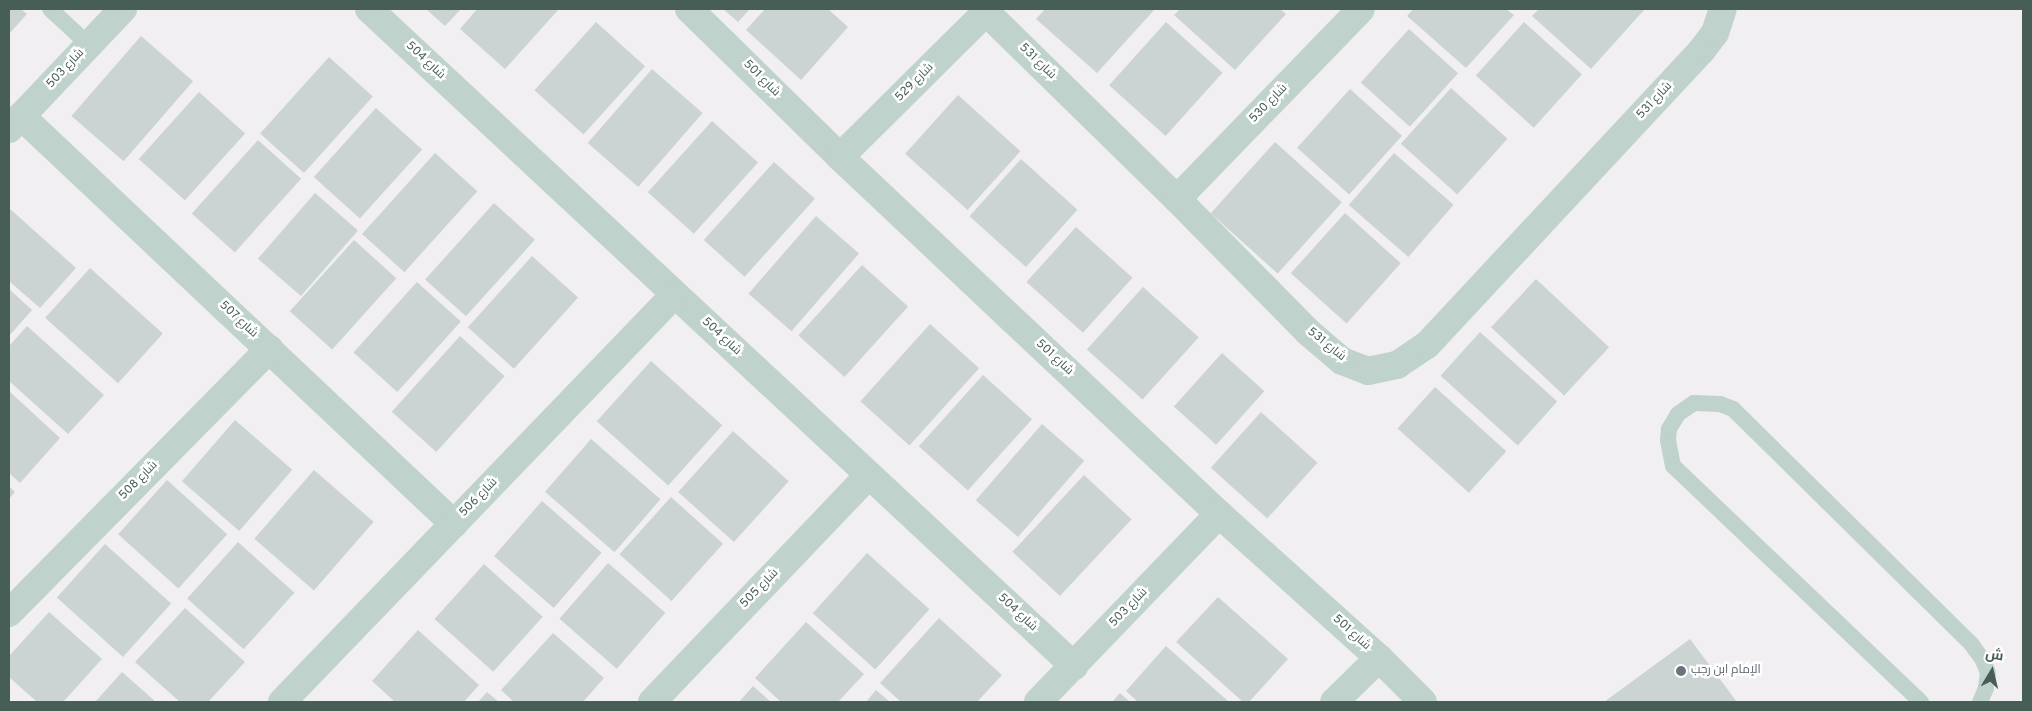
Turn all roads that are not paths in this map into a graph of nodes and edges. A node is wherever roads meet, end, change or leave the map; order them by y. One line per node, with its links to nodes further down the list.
1 (50, 9): 8 (lane)
2 (123, 9): 8 (street, شارع 503)
3 (369, 9): 12 (street, شارع 504)
4 (689, 9): 10 (street, شارع 501)
5 (1360, 9): 11 (street, شارع 530)
6 (1723, 9): 11 (street, شارع 531)
7 (988, 10): 10 (street, شارع 529); 11 (street, شارع 531)
8 (89, 45): 9 (street, شارع 503)
9 (15, 123): 13 (street, شارع 507)
10 (840, 157): 15 (street, شارع 501)
11 (1177, 199)
12 (675, 294): 14 (street, شارع 504); 16 (street, شارع 506)
13 (269, 349): 16 (street, شارع 507); 17 (street, شارع 508)
14 (869, 475): 19 (street, شارع 504); 21 (street, شارع 505)
15 (1219, 514): 18 (street, شارع 501); 19 (street, شارع 503)
16 (454, 524): 20 (street, شارع 506)
17 (9, 612)
18 (1379, 658): 23 (street); 24 (street, شارع 501)
19 (1074, 666): 22 (street, شارع 503)
20 (282, 702)
21 (652, 702)
22 (1038, 702)
23 (1334, 702)
24 (1424, 702)
25 (1921, 702): 26 (lane)
26 (1980, 702)

